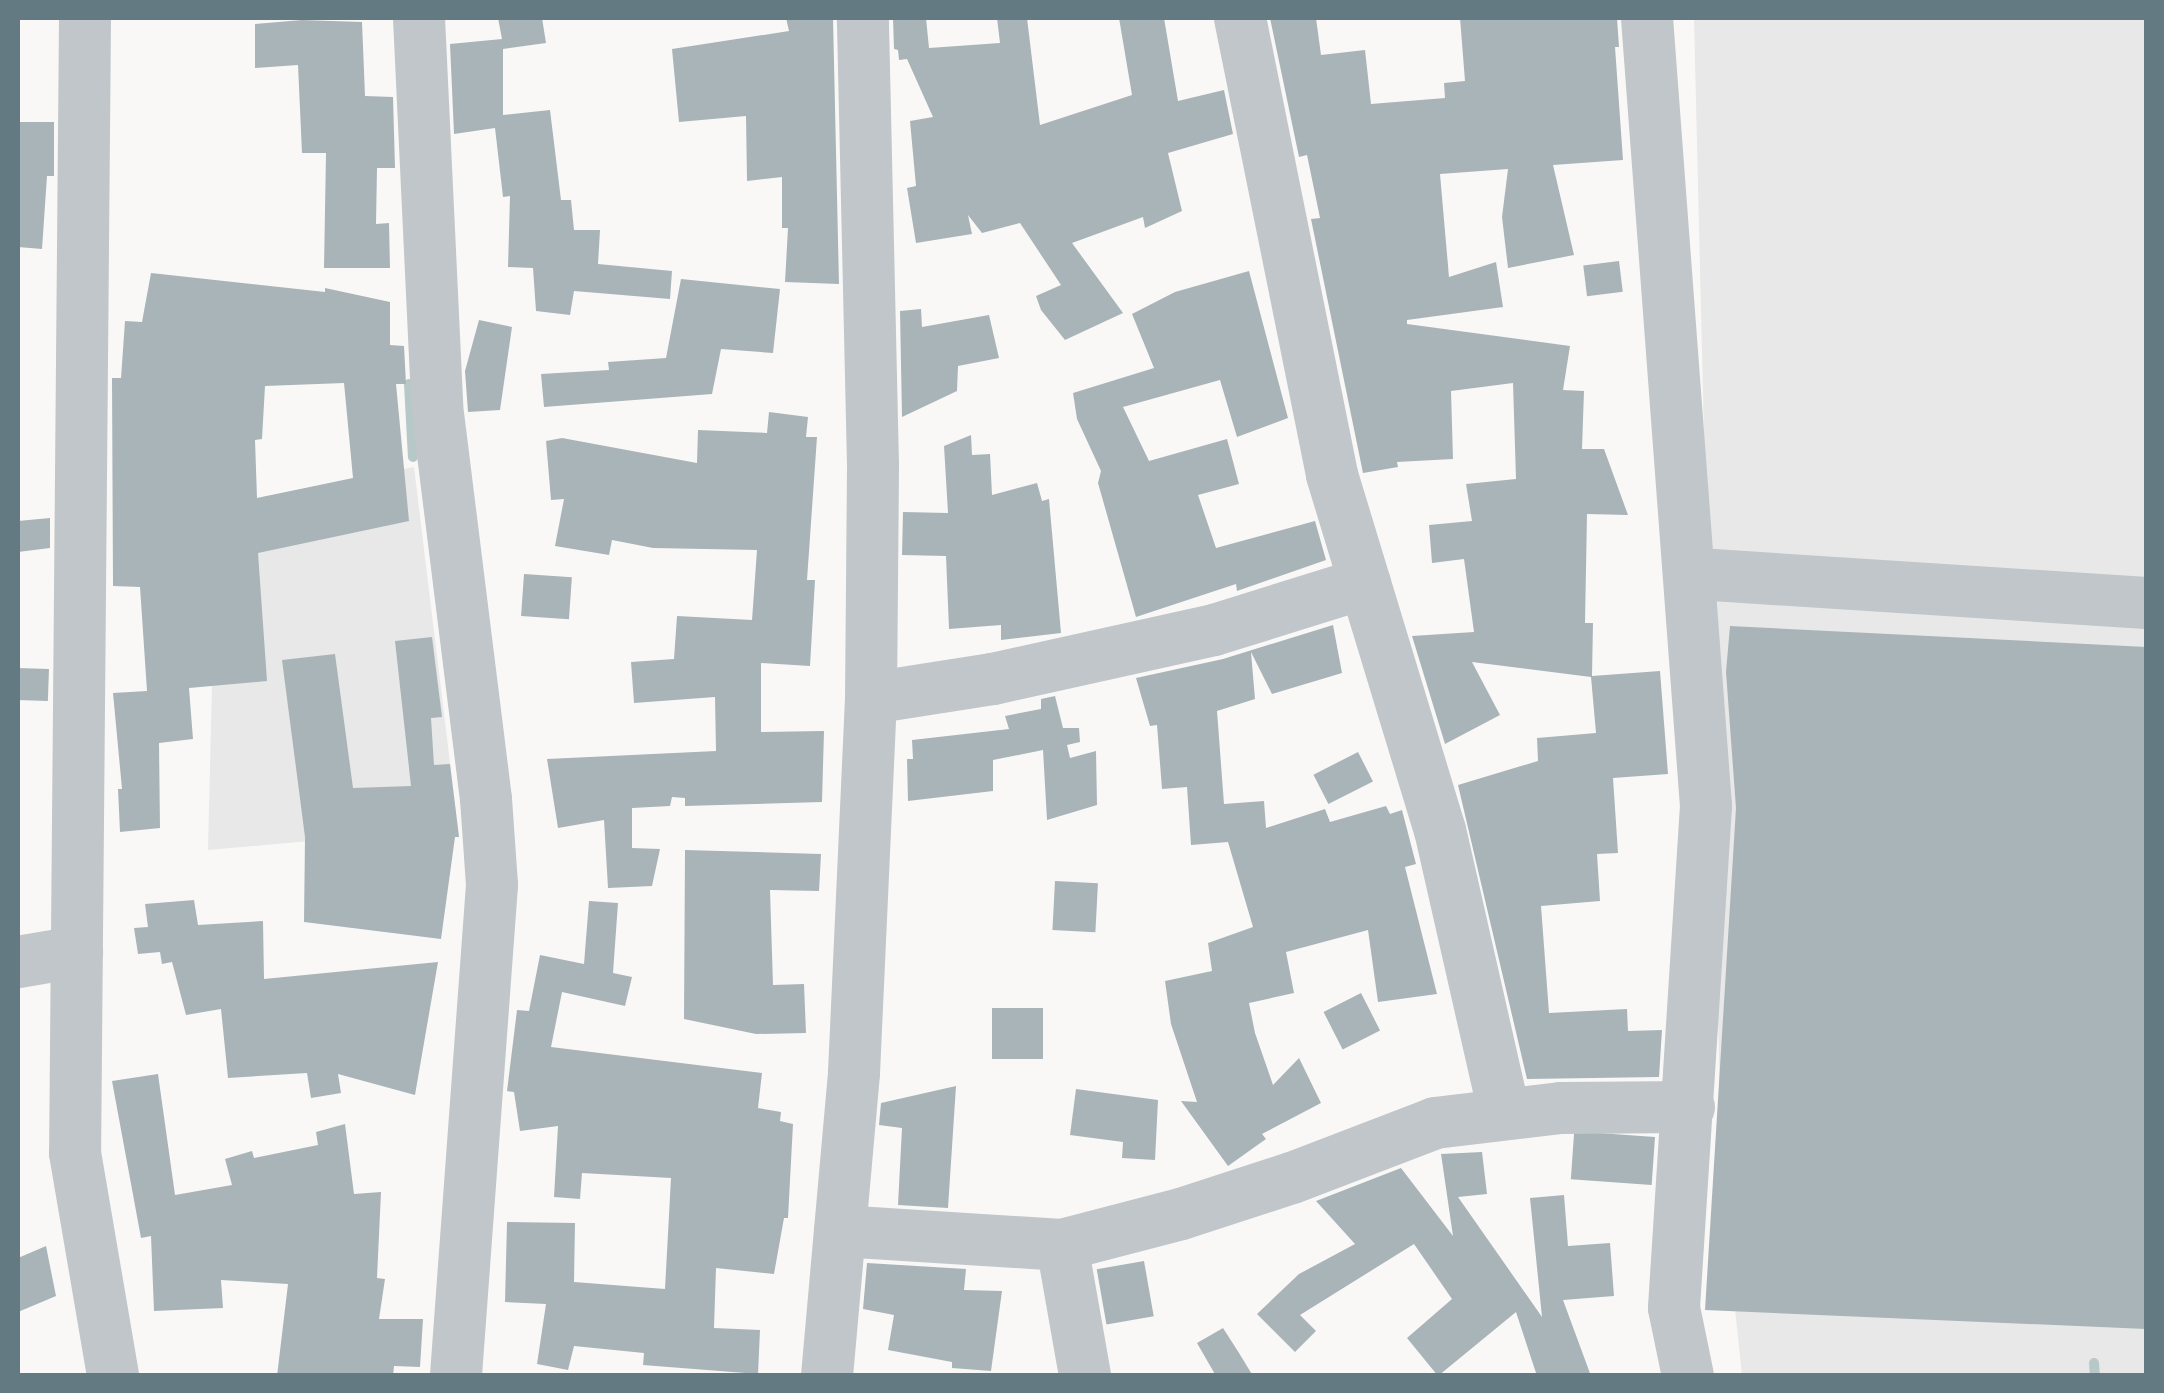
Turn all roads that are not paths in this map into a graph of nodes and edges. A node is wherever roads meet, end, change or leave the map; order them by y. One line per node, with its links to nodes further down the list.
1 (86, 18): 10 (street)
2 (419, 18): 17 (street)
3 (863, 18): 9 (street)
4 (1240, 18): 7 (street)
5 (1647, 18): 12 (street)
6 (1712, 575): 8 (street)
7 (1365, 583): 9 (street); 13 (street)
8 (2146, 604)
9 (871, 698): 14 (street)
10 (77, 952): 11 (street); 16 (street)
11 (18, 962)
12 (1689, 1107): 13 (street); 20 (street)
13 (1504, 1112): 15 (street)
14 (840, 1230): 15 (street); 18 (street)
15 (1062, 1244): 19 (street)
16 (113, 1376)
17 (456, 1376)
18 (827, 1376)
19 (1085, 1376)
20 (1688, 1376)

